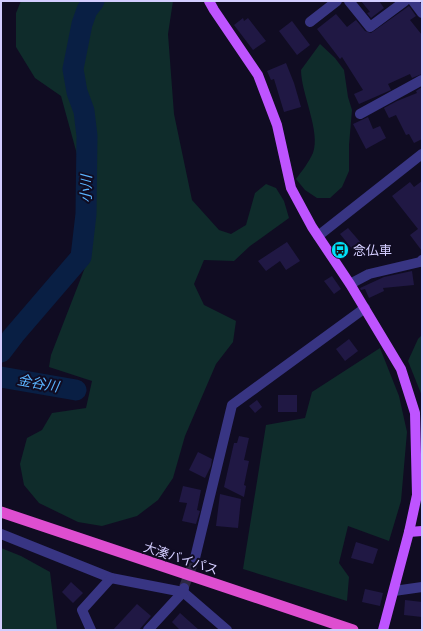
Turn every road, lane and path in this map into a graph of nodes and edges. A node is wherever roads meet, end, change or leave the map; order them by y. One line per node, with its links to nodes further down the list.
1 (209, 1): 11 (main road)
2 (338, 1): 7 (street)
3 (349, 1): 4 (street)
4 (405, 1)
5 (413, 1): 6 (street)
6 (422, 13)
7 (310, 22)
8 (422, 80): 9 (street)
9 (360, 114)
10 (422, 154): 11 (street)
11 (318, 236): 13 (main road)
12 (422, 260): 13 (street)
13 (350, 284): 14 (main road)
14 (365, 308): 17 (main road); 19 (street)
15 (1, 512): 27 (highway, 大湊バイパス)
16 (422, 531): 17 (main road)
17 (409, 532): 23 (main road)
18 (1, 534): 20 (street)
19 (195, 558)
20 (111, 578): 22 (street); 24 (street)
21 (422, 587): 23 (street)
22 (183, 590): 25 (street); 26 (street)
23 (394, 591): 28 (main road)
24 (91, 630)
25 (148, 630)
26 (228, 630)
27 (353, 630)
28 (383, 630)

